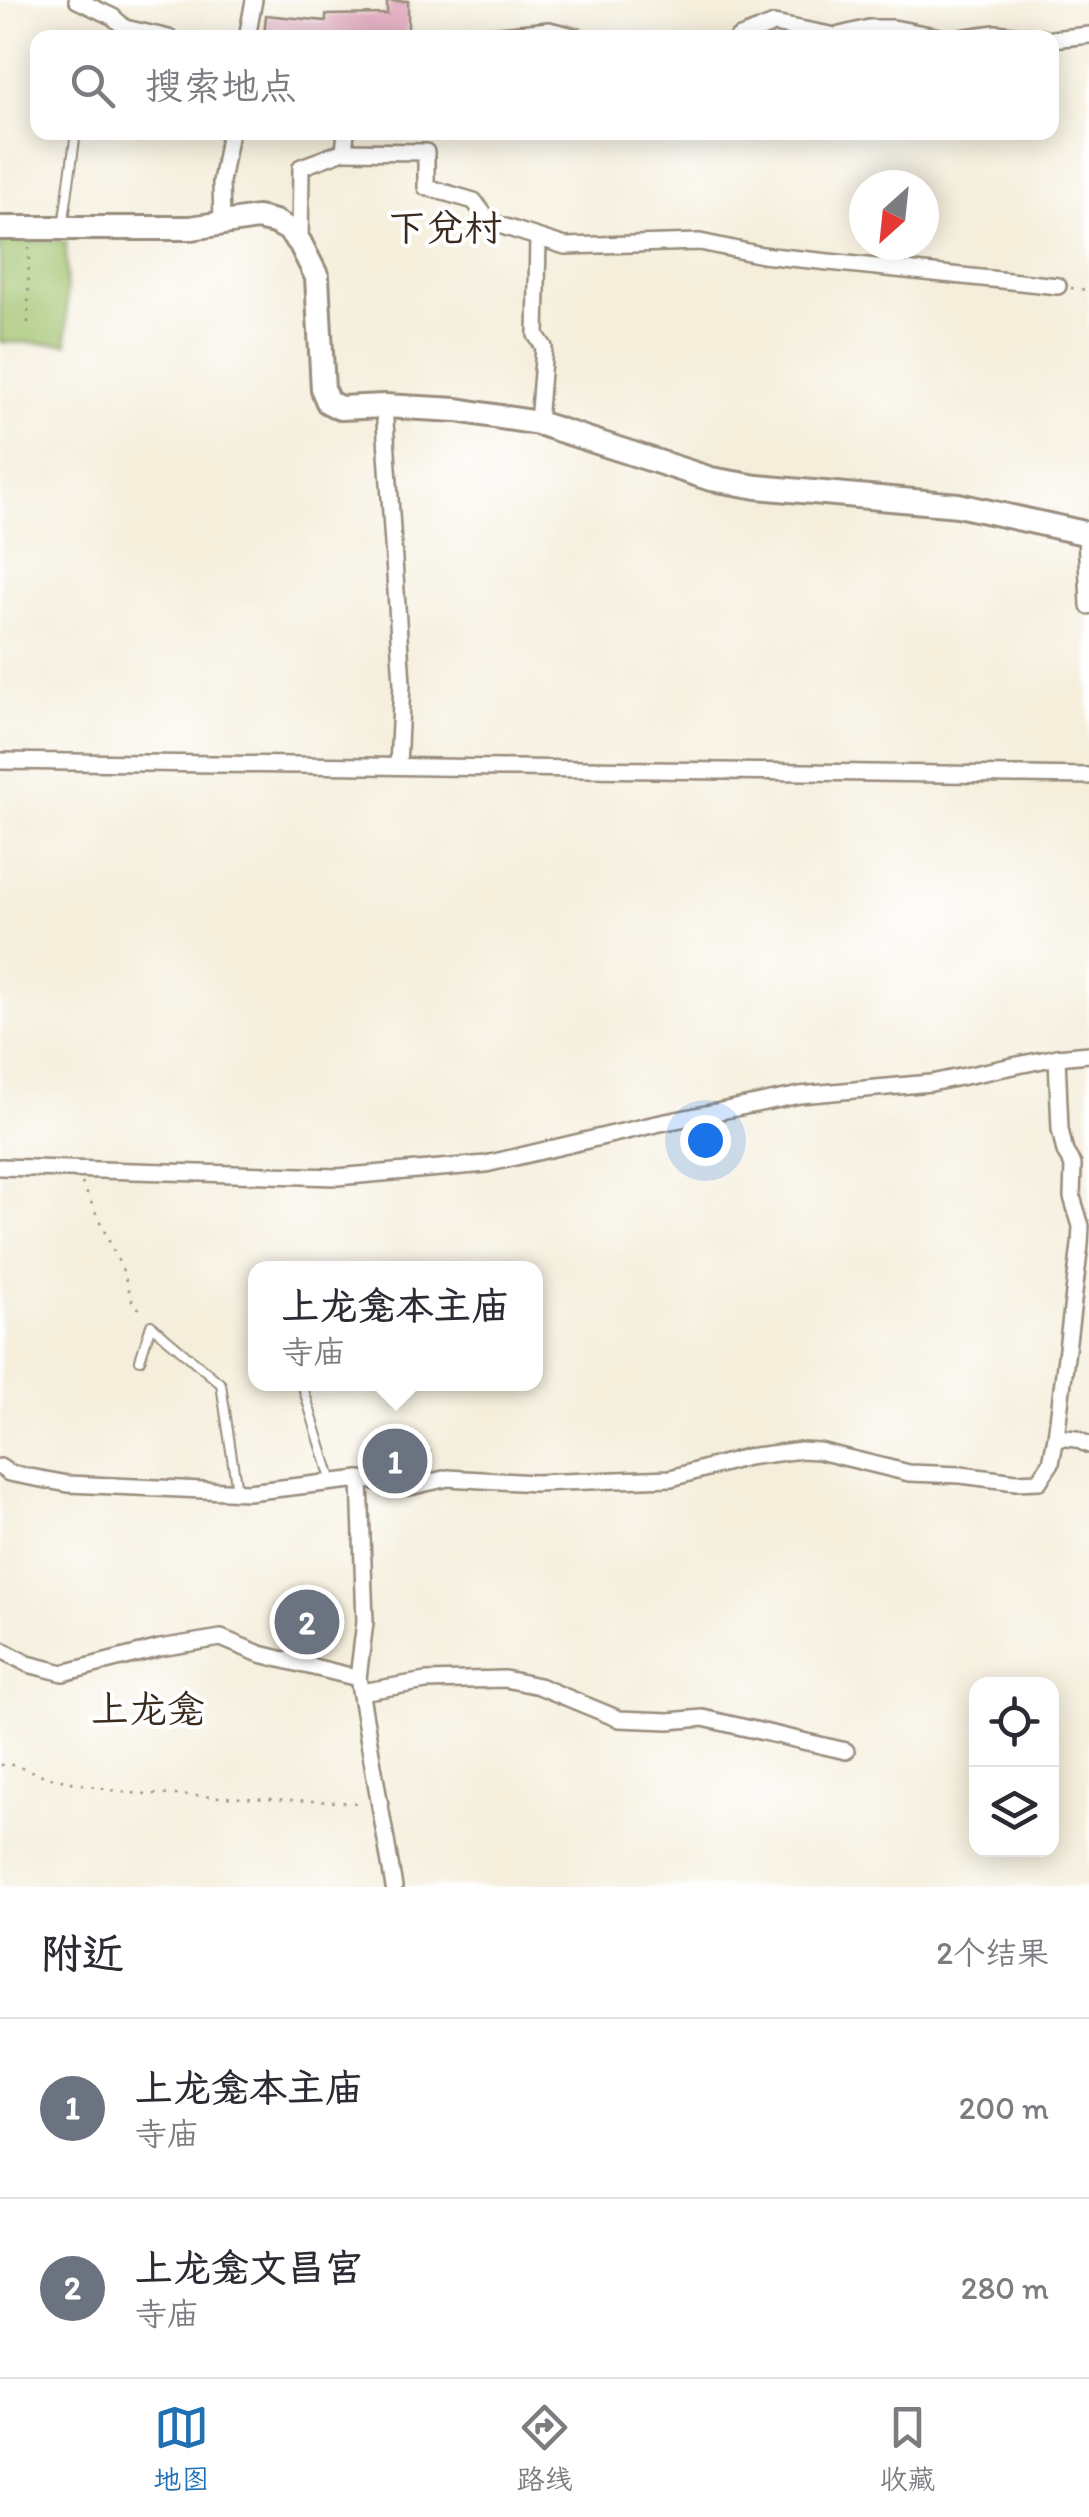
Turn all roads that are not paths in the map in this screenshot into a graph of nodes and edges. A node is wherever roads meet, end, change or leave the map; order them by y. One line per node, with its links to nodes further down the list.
1 (77, 0): 3 (street)
2 (254, 0): 4 (street)
3 (122, 30)
4 (248, 30)
5 (759, 30): 6 (street)
6 (805, 30)
7 (861, 30): 8 (street)
8 (904, 30)
9 (1089, 35): 10 (street)
10 (1059, 38)
11 (75, 140): 16 (lane)
12 (229, 140): 15 (street)
13 (345, 140): 14 (street)
14 (344, 151): 18 (street); 19 (street)
15 (222, 224): 16 (street); 19 (street)
16 (62, 227): 17 (street)
17 (0, 228)
18 (538, 240): 20 (street); 22 (street)
19 (300, 243): 21 (street)
20 (1058, 286)
21 (384, 406): 22 (street); 26 (street)
22 (538, 422): 23 (street)
23 (1088, 533): 24 (street)
24 (1089, 606)
25 (0, 762): 26 (street)
26 (398, 766): 27 (street)
27 (1089, 776)
28 (1089, 1054): 29 (street)
29 (1058, 1057): 30 (street); 33 (street)
30 (0, 1167)
31 (140, 1360): 38 (lane)
32 (304, 1391): 37 (lane)
33 (1056, 1437): 34 (street); 36 (street)
34 (1089, 1445)
35 (0, 1468): 38 (street)
36 (360, 1479): 37 (street); 40 (street)
37 (332, 1482): 38 (street)
38 (237, 1491)
39 (0, 1649): 40 (street)
40 (359, 1685): 41 (street); 42 (street)
41 (846, 1751)
42 (394, 1887)

